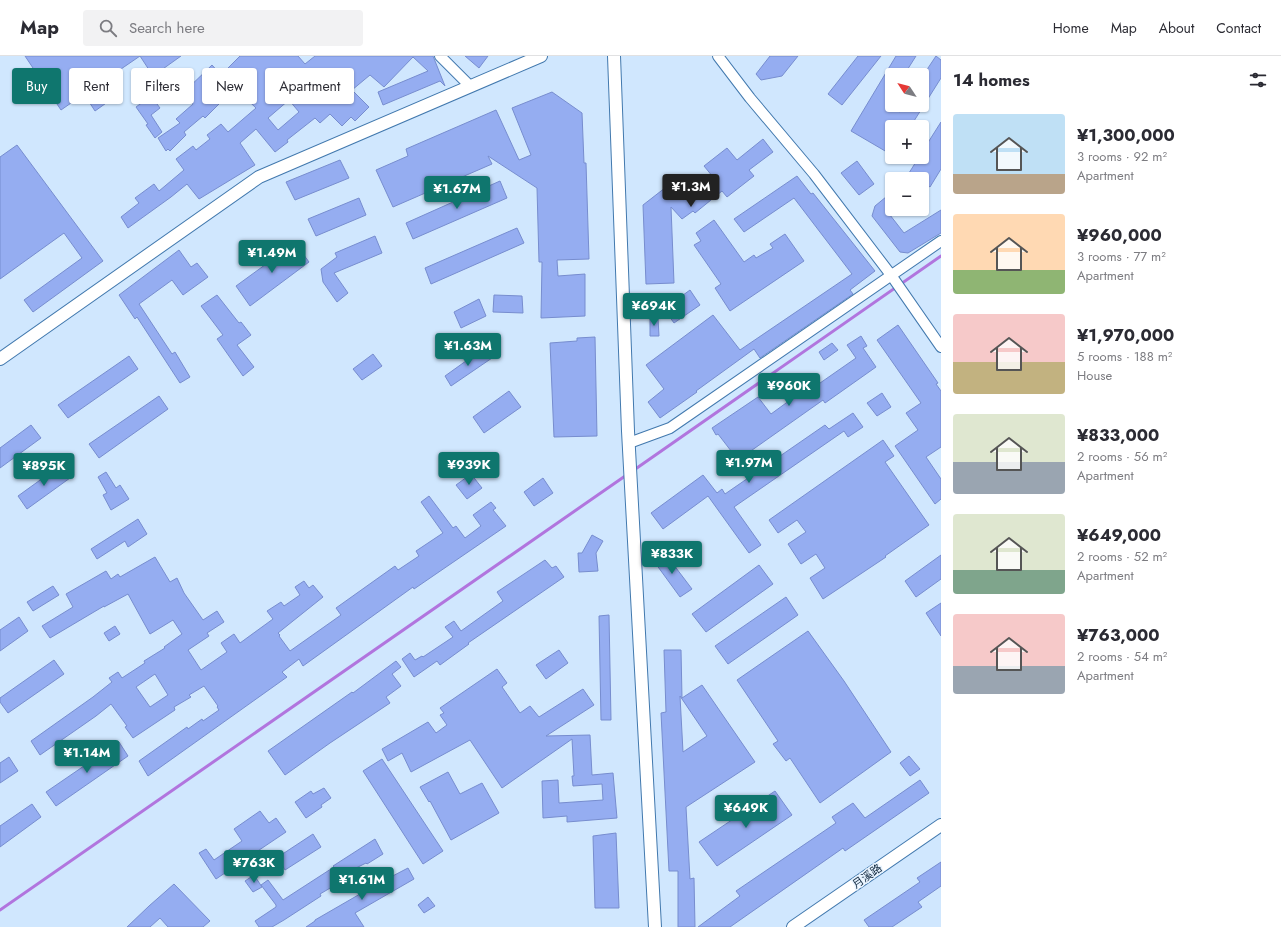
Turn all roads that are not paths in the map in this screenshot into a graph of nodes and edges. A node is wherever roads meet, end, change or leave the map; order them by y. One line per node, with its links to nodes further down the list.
1 (440, 56): 5 (street)
2 (541, 56): 5 (street)
3 (718, 56): 7 (street)
4 (613, 57): 10 (street)
5 (470, 86): 9 (street)
6 (941, 241): 7 (street)
7 (893, 278): 8 (street); 10 (street)
8 (941, 347)
9 (0, 359)
10 (629, 443): 12 (street)
11 (941, 825): 13 (street, 月溪路)
12 (655, 927)
13 (794, 927)

